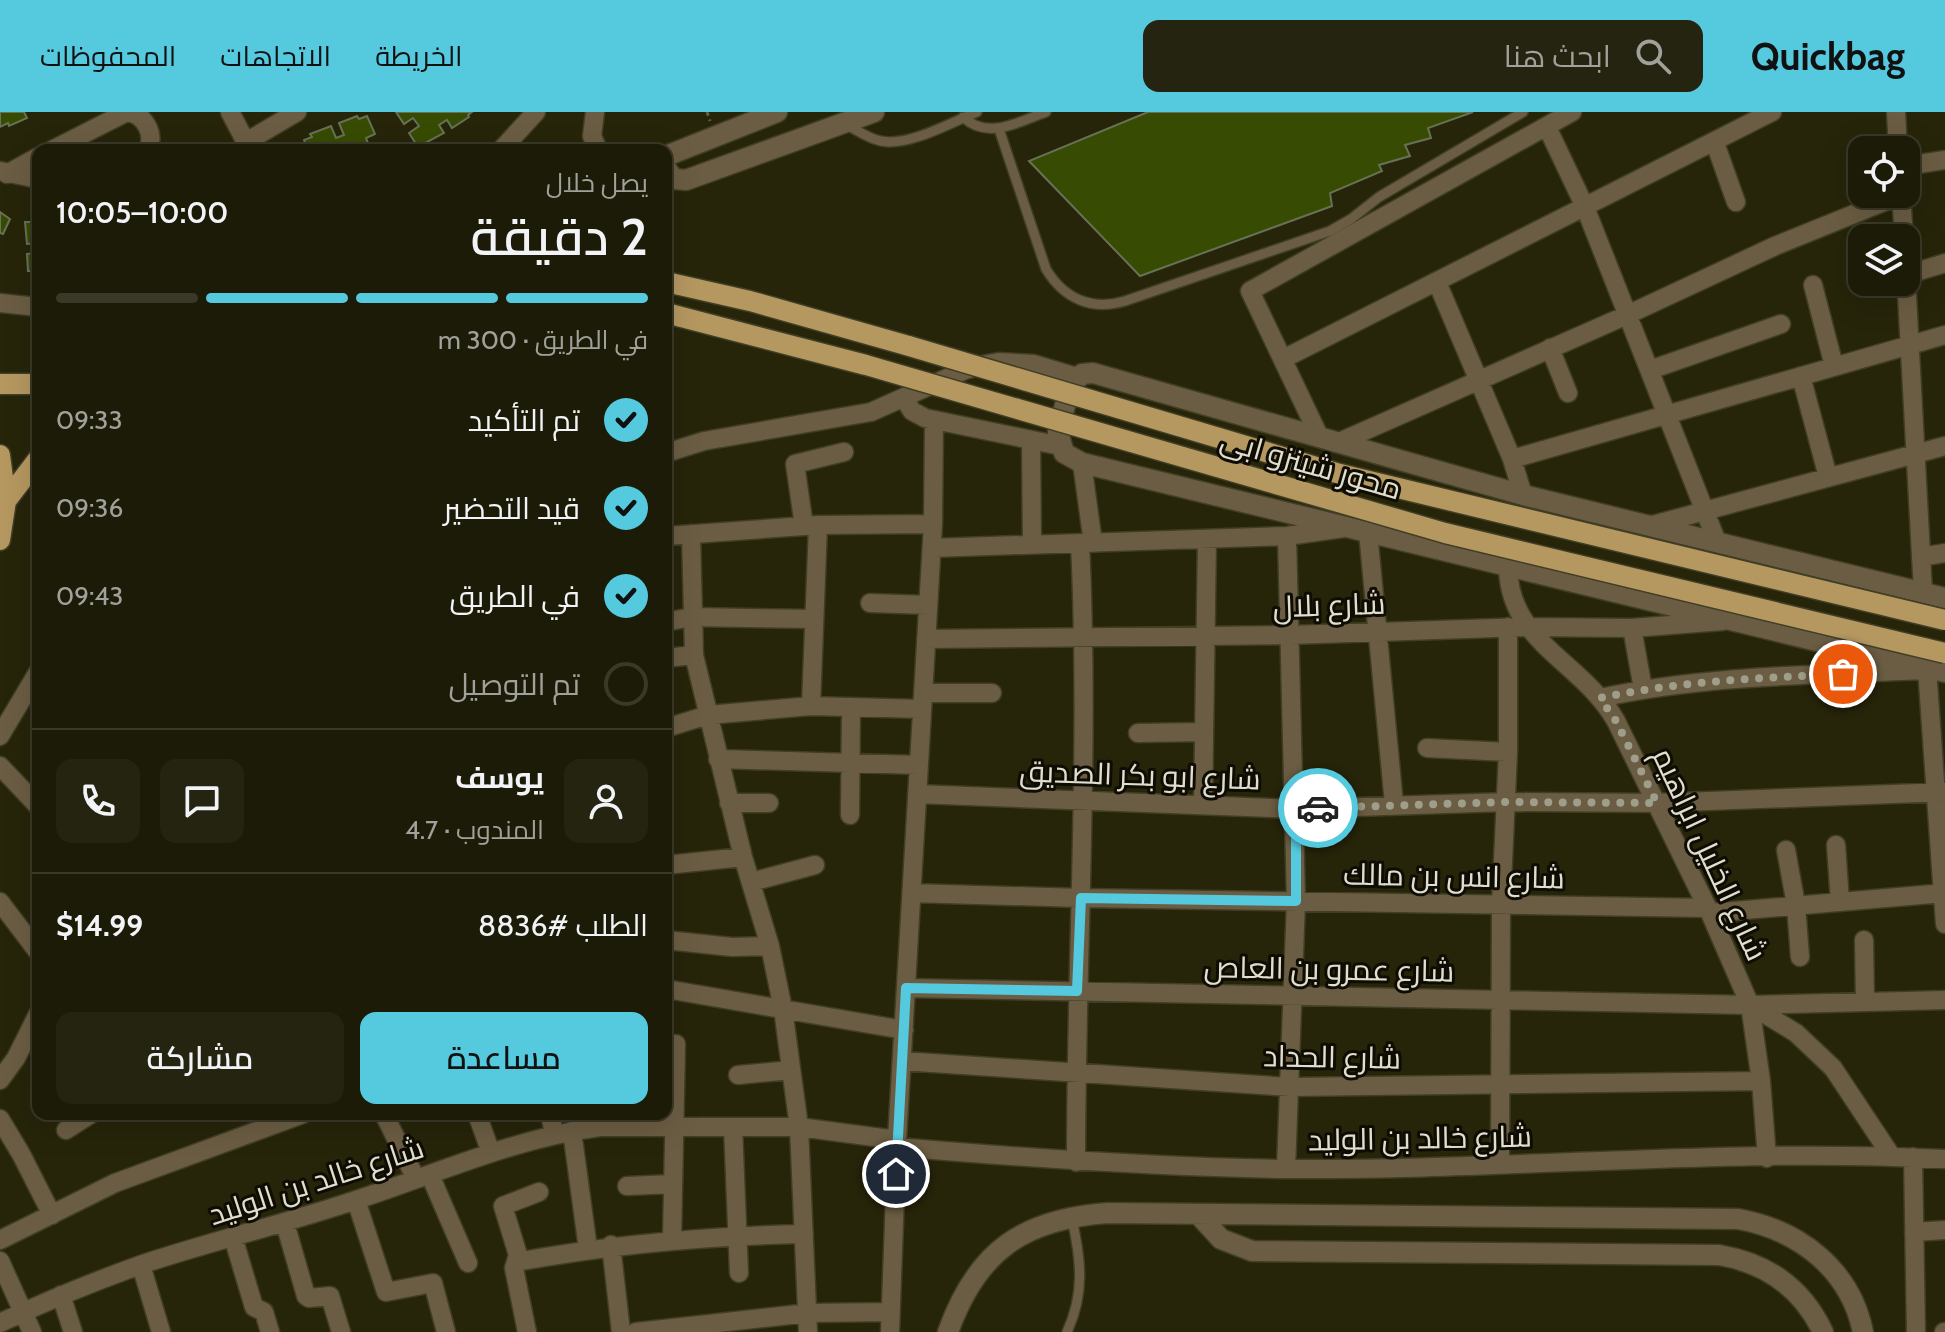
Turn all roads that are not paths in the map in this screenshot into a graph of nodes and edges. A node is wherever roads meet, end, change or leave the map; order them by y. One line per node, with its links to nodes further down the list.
1 (127, 112): 20 (street); 21 (street)
2 (230, 112): 22 (street)
3 (297, 112): 23 (street)
4 (536, 112): 24 (street)
5 (595, 112): 25 (street)
6 (777, 112): 26 (street)
7 (874, 112): 15 (street)
8 (977, 112): 14 (lane)
9 (1046, 112): 17 (lane)
10 (1523, 112): 17 (lane)
11 (1572, 112): 16 (street)
12 (1772, 112): 19 (street)
13 (1896, 112): 18 (street)
14 (963, 117): 15 (lane); 17 (lane)
15 (844, 123): 31 (street)
16 (1547, 127): 34 (street); 50 (street)
17 (999, 129)
18 (1897, 136)
19 (1715, 143): 33 (street); 34 (street)
20 (64, 144)
21 (149, 144)
22 (247, 144)
23 (251, 144)
24 (507, 144)
25 (595, 144)
26 (672, 154)
27 (32, 160): 30 (street)
28 (1945, 160): 29 (street)
29 (1920, 164)
30 (3, 172): 32 (street)
31 (672, 176)
32 (32, 178)
33 (1736, 202)
34 (1585, 207): 38 (street); 45 (street)
35 (1869, 208): 45 (street)
36 (1945, 263): 37 (street)
37 (1920, 271)
38 (1437, 282): 50 (street); 55 (street)
39 (672, 283): 99 (main road, محور شينزو ابى, bridge)
40 (1813, 285): 51 (street)
41 (1907, 296): 48 (street)
42 (0, 303): 43 (street)
43 (32, 306)
44 (672, 315): 109 (main road, محور شينزو ابى, bridge)
45 (1627, 315): 49 (street); 52 (street)
46 (1781, 324): 52 (street)
47 (1945, 335): 48 (street)
48 (1910, 344): 51 (street); 68 (street)
49 (1550, 348): 55 (street); 58 (street)
50 (1283, 359): 62 (street)
51 (1834, 366): 53 (street)
52 (1650, 370): 60 (street)
53 (1801, 376): 60 (street); 73 (street)
54 (1077, 377): 59 (street); 62 (street); 64 (street)
55 (1478, 378): 62 (street); 70 (street)
56 (0, 384): 57 (main road)
57 (32, 384)
58 (1568, 393)
59 (904, 398): 61 (street); 66 (street)
60 (1669, 414): 70 (street); 76 (street)
61 (934, 420): 63 (street); 77 (street)
62 (1330, 434): 74 (street)
63 (1031, 440): 64 (street); 87 (street)
64 (1061, 446): 71 (street)
65 (1945, 446): 68 (street)
66 (672, 451)
67 (844, 452): 78 (street)
68 (1914, 454): 73 (street); 91 (street)
69 (0, 455): 75 (main road)
70 (1512, 459): 74 (street)
71 (1082, 463): 80 (street); 88 (street)
72 (32, 467): 75 (main road)
73 (1828, 477): 76 (street)
74 (1523, 495): 79 (street)
75 (6, 501): 84 (main road)
76 (1706, 510): 79 (street); 86 (street)
77 (933, 524): 78 (street); 89 (street)
78 (811, 525): 81 (street); 98 (street)
79 (1649, 526): 86 (street)
80 (1357, 530): 83 (street); 92 (street); 104 (street)
81 (691, 534): 82 (street); 97 (street)
82 (672, 536)
83 (1287, 536): 85 (street); 105 (street)
84 (0, 540)
85 (1207, 540): 88 (street); 106 (street)
86 (1717, 542): 93 (street)
87 (1032, 543): 88 (street); 89 (street)
88 (1087, 543): 107 (street)
89 (932, 548): 96 (street)
90 (1945, 553): 91 (street)
91 (1921, 557): 93 (street)
92 (1508, 567): 101 (street); 102 (street, شارع الخليل ابراهيم)
93 (1923, 592): 94 (street)
94 (1945, 598)
95 (870, 603): 96 (street)
96 (928, 605): 108 (street)
97 (691, 617): 98 (street); 100 (street); 110 (street)
98 (814, 619): 118 (street)
99 (1945, 620)
100 (672, 621)
101 (1733, 621): 103 (street, شارع بلال); 112 (street)
102 (1517, 627): 103 (street, شارع بلال); 104 (street, شارع بلال); 116 (street, شارع الخليل ابراهيم); 126 (street)
103 (1632, 628): 114 (street)
104 (1379, 632): 105 (street, شارع بلال); 139 (street)
105 (1290, 635): 106 (street, شارع بلال); 141 (street)
106 (1204, 636): 107 (street, شارع بلال); 122 (street)
107 (1085, 637): 108 (street, شارع بلال); 134 (street)
108 (926, 639): 117 (street)
109 (1945, 653)
110 (694, 655): 111 (street); 120 (street)
111 (672, 657)
112 (1933, 670): 114 (street); 131 (street)
113 (32, 682): 124 (street)
114 (1643, 689): 116 (street)
115 (992, 693): 117 (street)
116 (1600, 698): 138 (street, شارع الخليل ابراهيم)
117 (923, 701): 119 (street); 129 (street)
118 (811, 706): 119 (street); 120 (street)
119 (851, 707): 128 (street)
120 (708, 715): 121 (street); 127 (street)
121 (672, 726)
122 (1203, 732): 123 (street); 140 (street)
123 (1138, 733)
124 (0, 736)
125 (1427, 748): 126 (street)
126 (1508, 752): 135 (street)
127 (718, 759): 128 (street); 136 (street)
128 (850, 764): 129 (street); 142 (street)
129 (919, 765): 132 (street)
130 (0, 766): 133 (street)
131 (1940, 793): 138 (street, شارع ابو بكر الصديق); 150 (street)
132 (917, 794): 134 (street, شارع ابو بكر الصديق); 149 (street)
133 (32, 800)
134 (1082, 800): 140 (street, شارع ابو بكر الصديق); 151 (street)
135 (1506, 802): 138 (street, شارع ابو بكر الصديق); 139 (street, شارع ابو بكر الصديق); 155 (street)
136 (729, 803): 137 (street); 145 (street)
137 (769, 803)
138 (1657, 803): 157 (street, شارع الخليل ابراهيم)
139 (1394, 804): 141 (street, شارع ابو بكر الصديق)
140 (1203, 805): 141 (street, شارع ابو بكر الصديق)
141 (1296, 809): 152 (street)
142 (850, 815)
143 (1836, 845): 154 (street)
144 (1786, 850): 156 (street)
145 (743, 857): 146 (street); 148 (street)
146 (672, 864)
147 (815, 865): 148 (street)
148 (751, 882): 162 (street)
149 (912, 893): 151 (street, شارع انس بن مالك); 164 (street)
150 (1944, 893): 154 (street, شارع انس بن مالك); 158 (street)
151 (1081, 898): 152 (street, شارع انس بن مالك); 166 (street)
152 (1296, 901): 155 (street, شارع انس بن مالك); 167 (street)
153 (0, 902): 161 (street)
154 (1840, 902): 156 (street, شارع انس بن مالك)
155 (1501, 905): 157 (street, شارع انس بن مالك); 169 (street)
156 (1796, 905): 157 (street, شارع انس بن مالك); 163 (street)
157 (1708, 910): 171 (street, شارع الخليل ابراهيم)
158 (1945, 924)
159 (1864, 940): 170 (street)
160 (672, 941): 162 (street)
161 (32, 944)
162 (770, 946): 172 (street)
163 (1800, 957)
164 (906, 988): 166 (street, شارع عمرو بن العاص); 173 (street)
165 (672, 990): 172 (street)
166 (1077, 991): 167 (street, شارع عمرو بن العاص); 179 (street)
167 (1293, 997): 169 (street, شارع عمرو بن العاص); 185 (street)
168 (1945, 1000): 170 (street, شارع عمرو بن العاص)
169 (1501, 1001): 171 (street, شارع عمرو بن العاص); 184 (street)
170 (1865, 1002): 171 (street, شارع عمرو بن العاص)
171 (1750, 1005): 182 (street, شارع الخليل ابراهيم); 199 (street)
172 (783, 1009): 173 (street); 178 (street)
173 (904, 1030): 176 (street)
174 (32, 1033): 181 (street)
175 (676, 1044): 177 (street)
176 (902, 1061): 179 (street, شارع الحداد); 197 (street)
177 (672, 1066)
178 (791, 1070): 180 (street); 194 (street)
179 (1076, 1073): 185 (street, شارع الحداد); 203 (street)
180 (738, 1075)
181 (0, 1080)
182 (1761, 1081): 184 (street, شارع الحداد); 201 (street, شارع الخليل ابراهيم)
183 (672, 1085): 192 (street)
184 (1500, 1085): 185 (street, شارع الحداد); 204 (street)
185 (1290, 1087): 205 (street)
186 (0, 1119): 212 (street)
187 (81, 1120): 195 (street)
188 (287, 1120): 212 (street)
189 (388, 1120): 206 (street)
190 (479, 1120): 198 (street)
191 (554, 1120): 196 (street)
192 (675, 1126): 193 (street, شارع خالد بن الوليد); 196 (street, شارع خالد بن الوليد); 207 (street)
193 (733, 1127): 194 (street, شارع خالد بن الوليد); 218 (street)
194 (799, 1127): 197 (street, شارع خالد بن الوليد); 217 (street)
195 (66, 1130)
196 (563, 1133): 198 (street, شارع خالد بن الوليد); 223 (street)
197 (897, 1144): 203 (street, شارع خالد بن الوليد); 231 (street)
198 (491, 1153): 206 (street, شارع خالد بن الوليد)
199 (1892, 1157): 200 (street, شارع خالد بن الوليد); 201 (street, شارع خالد بن الوليد)
200 (1913, 1157): 202 (street, شارع خالد بن الوليد); 216 (street)
201 (1767, 1158): 204 (street, شارع خالد بن الوليد)
202 (1945, 1159)
203 (1076, 1162): 205 (street, شارع خالد بن الوليد)
204 (1500, 1164): 205 (street, شارع خالد بن الوليد)
205 (1286, 1169)
206 (423, 1177): 210 (street, شارع خالد بن الوليد); 226 (street)
207 (673, 1184): 208 (street); 220 (street)
208 (627, 1186)
209 (539, 1192): 225 (street)
210 (356, 1200): 214 (street, شارع خالد بن الوليد); 240 (street)
211 (1198, 1214): 213 (street); 248 (street); 249 (street)
212 (52, 1215): 221 (street)
213 (1071, 1216): 246 (street); 247 (lane)
214 (285, 1223): 219 (street, شارع خالد بن الوليد); 239 (street)
215 (1945, 1230): 216 (street)
216 (1914, 1232): 250 (street)
217 (804, 1234): 218 (street); 232 (street)
218 (737, 1235): 220 (street); 228 (street)
219 (233, 1237): 227 (street, شارع خالد بن الوليد); 238 (street)
220 (672, 1239): 222 (street)
221 (0, 1240)
222 (611, 1245): 223 (street); 242 (street)
223 (588, 1249): 225 (street)
224 (0, 1261): 230 (street)
225 (516, 1262): 241 (street)
226 (468, 1263)
227 (141, 1265): 229 (street, شارع خالد بن الوليد); 237 (street)
228 (739, 1273)
229 (61, 1295): 230 (street, شارع خالد بن الوليد); 236 (street)
230 (24, 1312): 233 (street, شارع خالد بن الوليد); 235 (street)
231 (890, 1312): 232 (street); 245 (street)
232 (808, 1313): 234 (street); 244 (street)
233 (0, 1323)
234 (723, 1326): 243 (street)
235 (32, 1332)
236 (73, 1332)
237 (161, 1332)
238 (270, 1332)
239 (341, 1332)
240 (446, 1332)
241 (527, 1332)
242 (621, 1332)
243 (636, 1332)
244 (808, 1332)
245 (890, 1332)
246 (948, 1332)
247 (1067, 1332)
248 (1823, 1332)
249 (1863, 1332)
250 (1916, 1332)

